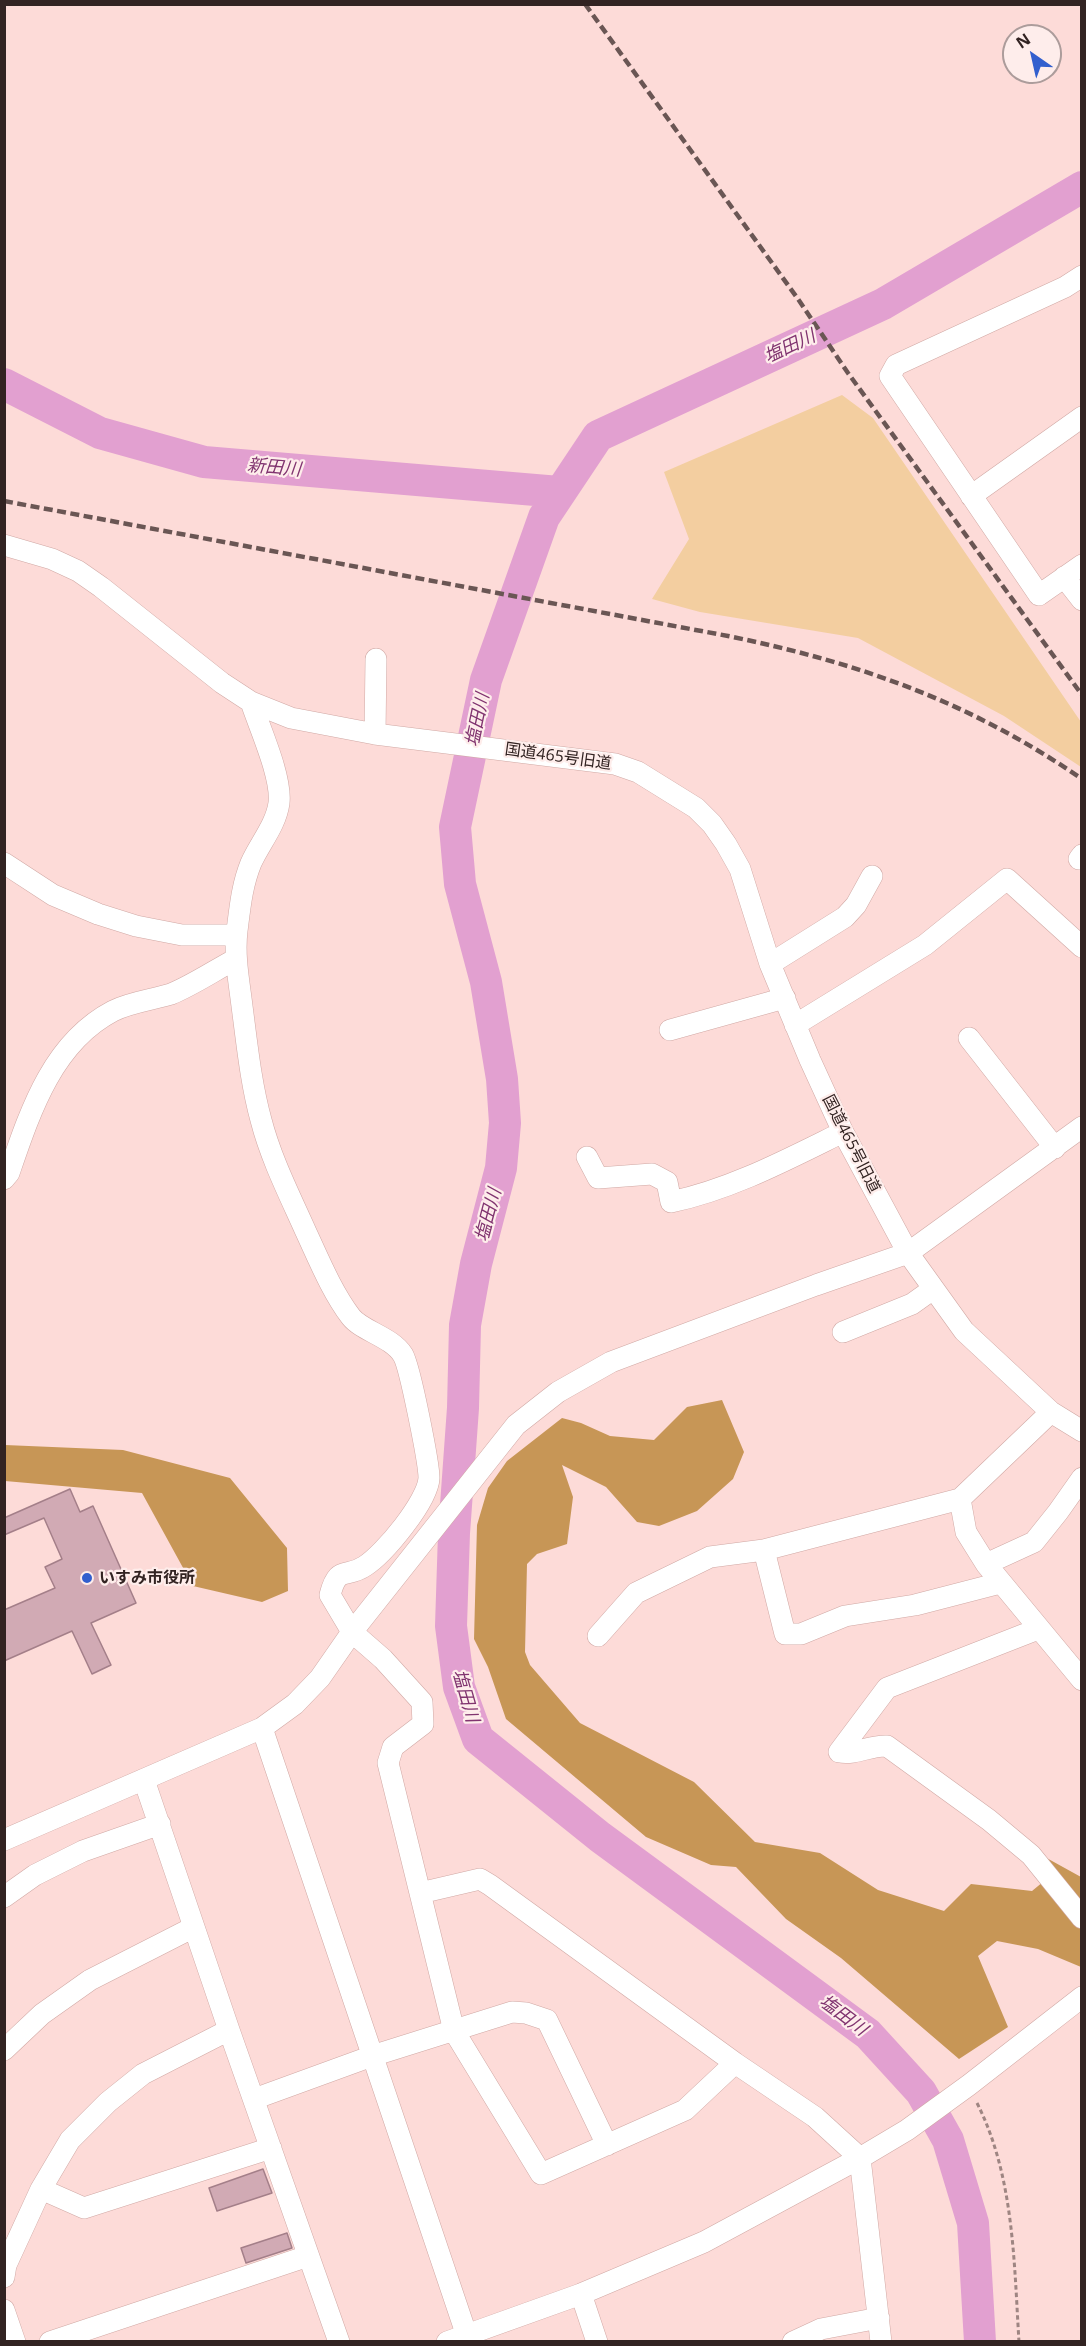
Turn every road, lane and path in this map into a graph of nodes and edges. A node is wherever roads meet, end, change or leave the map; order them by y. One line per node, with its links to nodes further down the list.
1 (1082, 276): 3 (street)
2 (1082, 417): 3 (street)
3 (971, 496): 5 (street)
4 (4, 545): 8 (street, 国道465号旧道)
5 (1073, 571): 6 (street)
6 (1082, 600)
7 (376, 659): 9 (street)
8 (251, 702): 9 (street, 国道465号旧道); 12 (street)
9 (375, 734): 15 (street, 国道465号旧道)
10 (4, 863): 12 (street)
11 (872, 876): 15 (street)
12 (236, 935): 14 (street)
13 (1082, 947): 17 (street)
14 (236, 959): 24 (street); 36 (street)
15 (770, 964): 16 (street, 国道465号旧道)
16 (784, 998): 17 (street, 国道465号旧道); 18 (street)
17 (795, 1025): 21 (street, 国道465号旧道)
18 (670, 1030)
19 (969, 1038): 22 (street)
20 (1082, 1127): 22 (street)
21 (843, 1132): 23 (street); 25 (street, 国道465号旧道)
22 (1055, 1148): 25 (street)
23 (587, 1157)
24 (4, 1179)
25 (908, 1253): 26 (street, 国道465号旧道); 36 (street)
26 (933, 1289): 27 (street); 28 (street, 国道465号旧道)
27 (843, 1332)
28 (1051, 1412): 29 (street, 国道465号旧道); 31 (street)
29 (1082, 1431)
30 (1082, 1478): 33 (street)
31 (960, 1499): 32 (street); 33 (street)
32 (764, 1550): 34 (street); 37 (street)
33 (986, 1564): 34 (street)
34 (1000, 1583): 35 (street)
35 (1038, 1629): 38 (street); 45 (street)
36 (352, 1632): 39 (street); 43 (street)
37 (598, 1636)
38 (1082, 1680)
39 (262, 1728): 40 (street); 51 (street)
40 (144, 1780): 41 (street); 42 (street)
41 (160, 1824): 44 (street); 46 (street)
42 (4, 1840)
43 (420, 1893): 49 (street); 52 (street)
44 (4, 1897)
45 (1082, 1918)
46 (194, 1927): 48 (street); 50 (street)
47 (1082, 1996): 53 (street)
48 (229, 2031): 54 (street); 58 (street)
49 (454, 2031): 51 (street); 55 (street); 55 (street)
50 (4, 2050)
51 (372, 2056): 54 (street); 65 (street)
52 (735, 2063): 55 (street); 57 (street)
53 (969, 2085): 57 (street); 72 (path)
54 (254, 2099): 56 (street)
55 (607, 2145)
56 (271, 2148): 58 (street); 60 (street)
57 (860, 2158): 62 (street); 64 (street)
58 (41, 2189): 59 (street)
59 (10, 2243): 61 (street)
60 (308, 2256): 67 (street); 68 (street)
61 (4, 2277)
62 (581, 2294): 65 (street); 69 (street)
63 (4, 2310): 66 (street)
64 (879, 2318): 70 (street); 71 (street)
65 (461, 2339)
66 (15, 2342)
67 (50, 2342)
68 (339, 2342)
69 (597, 2342)
70 (793, 2342)
71 (881, 2342)
72 (1019, 2342)

